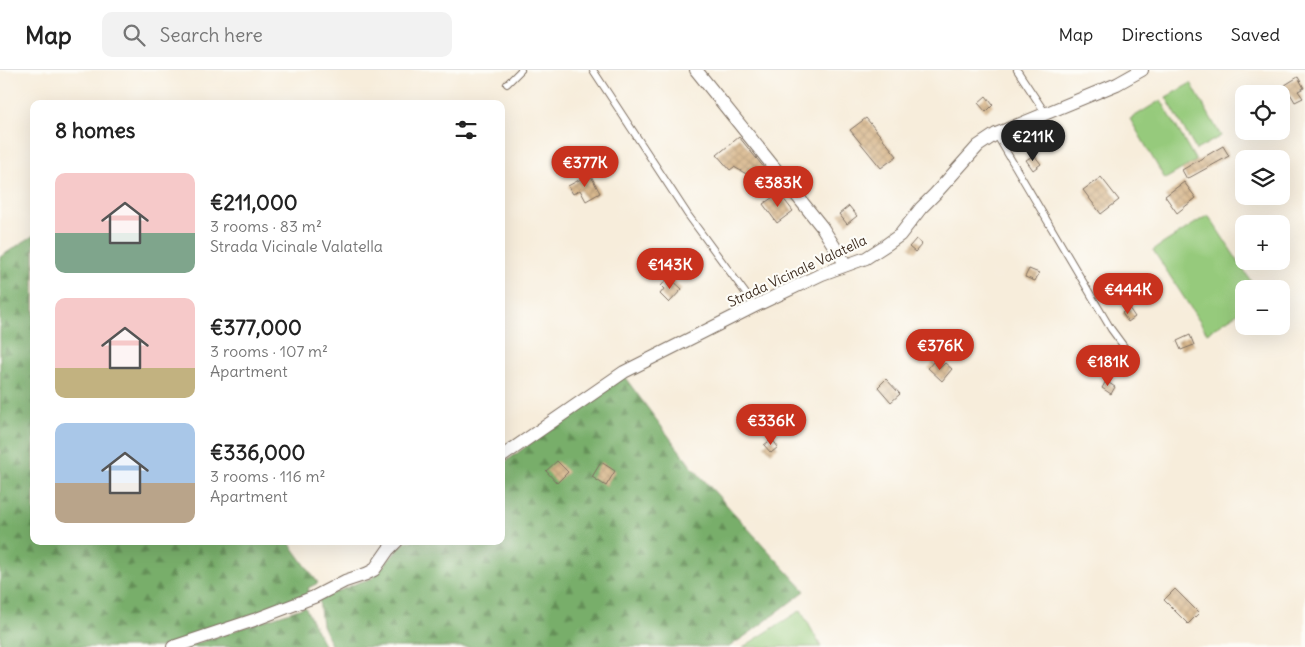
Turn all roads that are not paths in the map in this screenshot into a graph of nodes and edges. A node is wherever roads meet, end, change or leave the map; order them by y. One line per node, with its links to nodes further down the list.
1 (521, 70): 6 (lane)
2 (593, 70): 10 (lane)
3 (696, 70): 9 (street)
4 (1017, 70): 7 (lane)
5 (1142, 70): 7 (street, Strada Vicinale Valatella)
6 (507, 84)
7 (1046, 114): 8 (street, Strada Vicinale Valatella)
8 (996, 134): 9 (street, Strada Vicinale Valatella); 11 (lane)
9 (846, 265): 10 (street, Strada Vicinale Valatella)
10 (755, 306): 12 (street, Strada Vicinale Valatella)
11 (1135, 358)
12 (505, 454)
13 (393, 545): 14 (street)
14 (173, 647)

